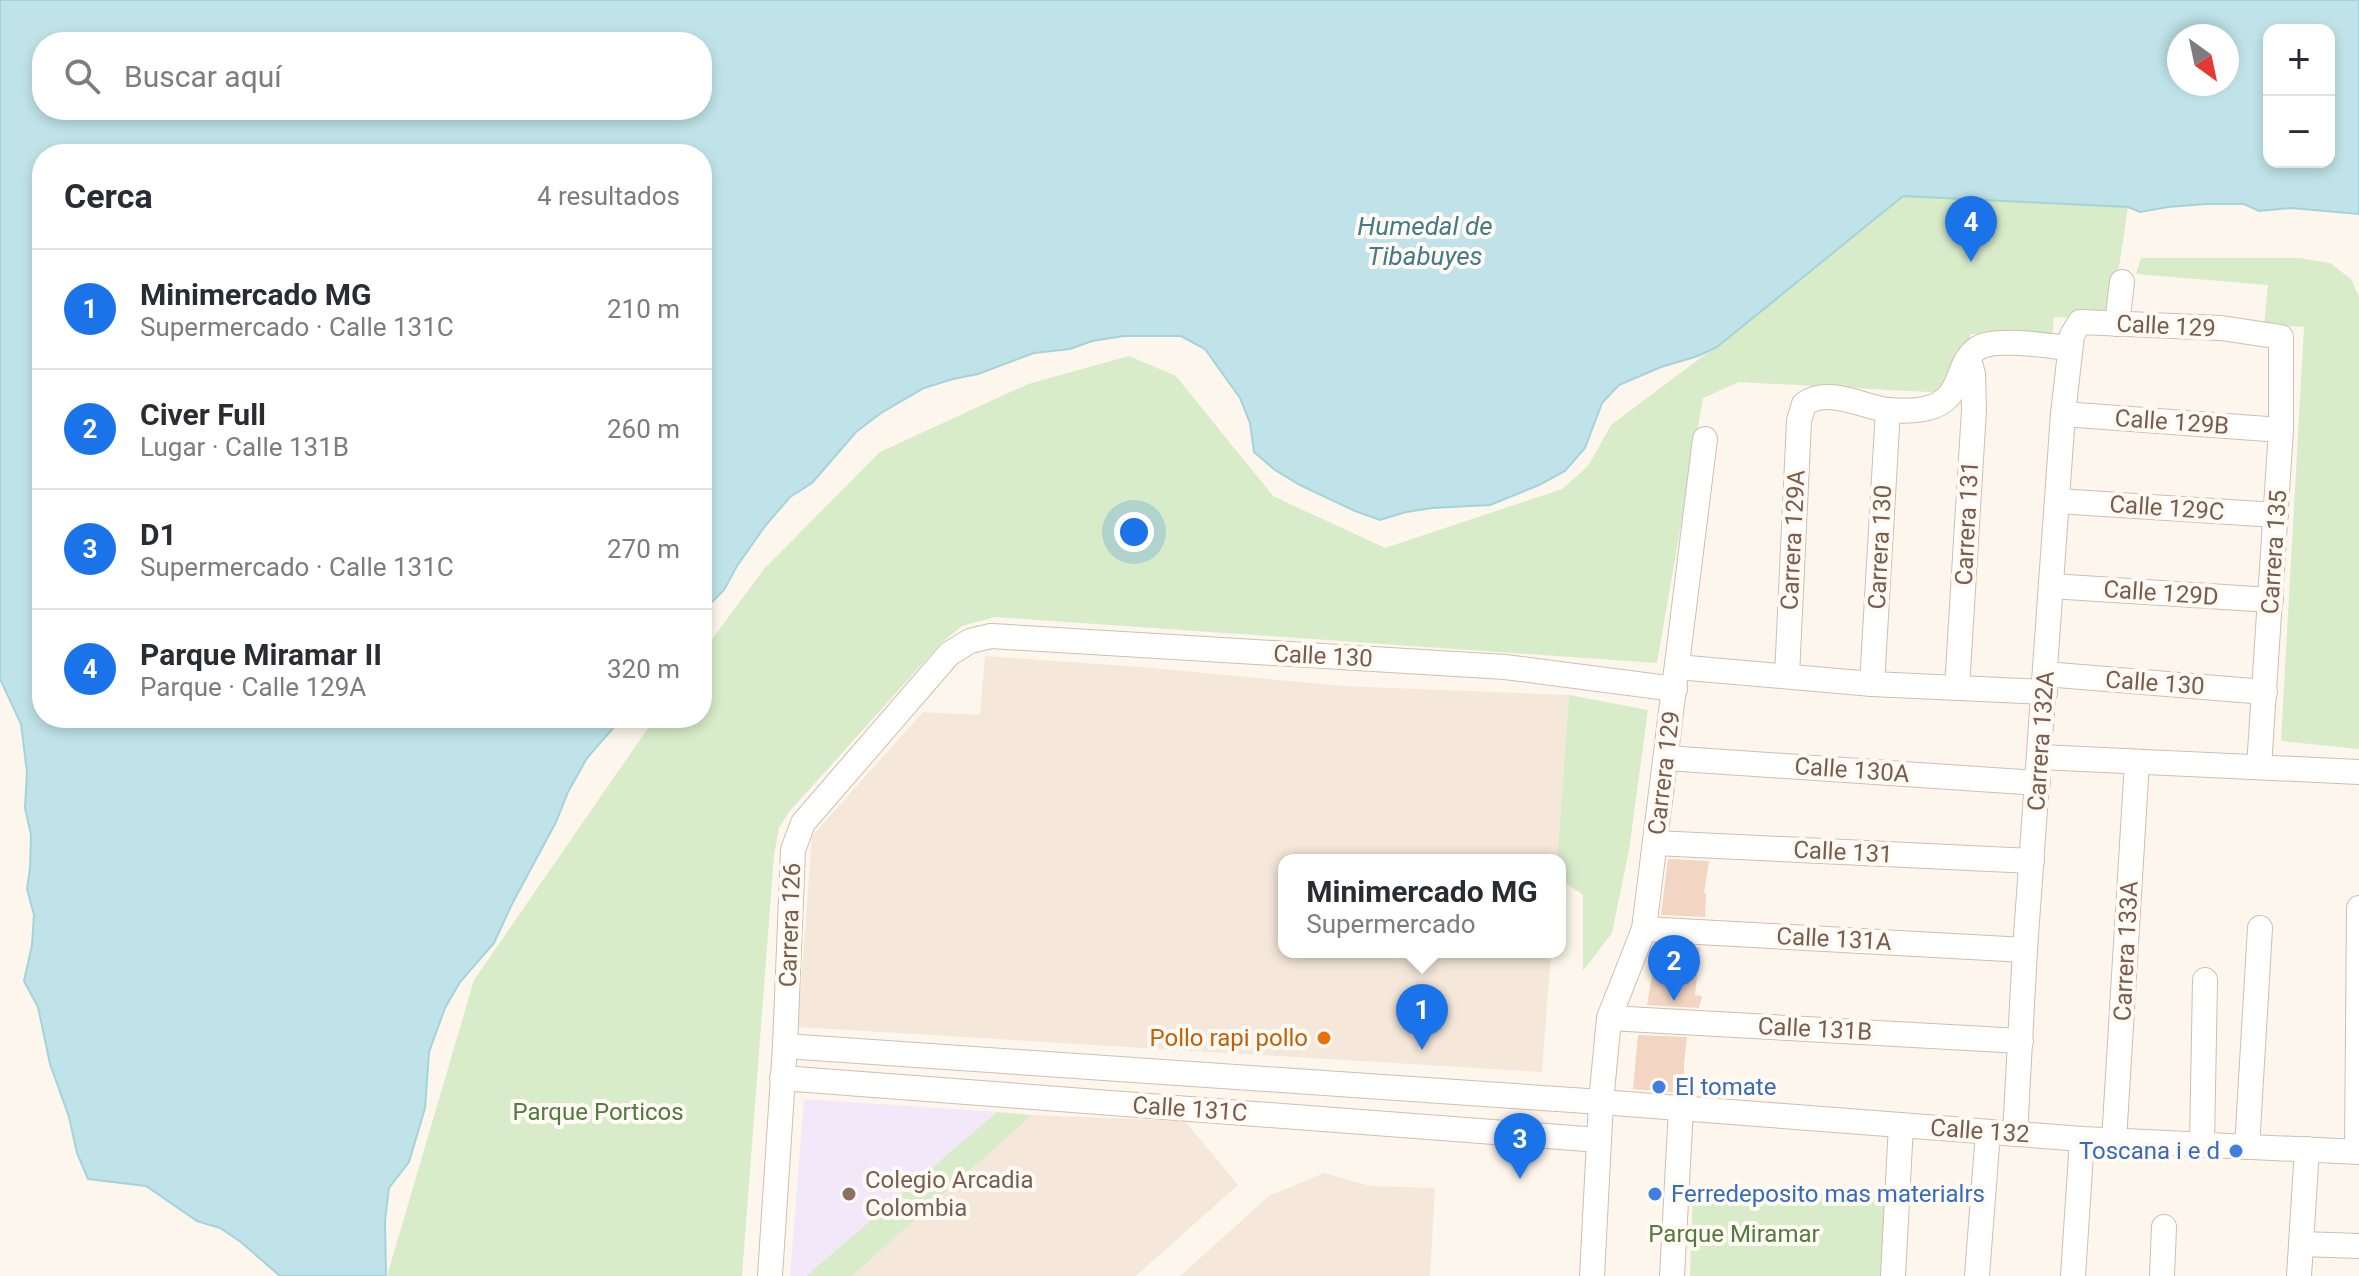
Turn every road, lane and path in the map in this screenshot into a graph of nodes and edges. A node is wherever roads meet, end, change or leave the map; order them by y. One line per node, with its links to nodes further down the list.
1 (2122, 282): 2 (street)
2 (2117, 324): 3 (street, Calle 129); 4 (street, Calle 129)
3 (2281, 337): 8 (street, Carrera 135)
4 (2069, 348): 5 (street); 7 (street, Carrera 132A)
5 (1969, 358): 6 (street); 19 (street, Carrera 131)
6 (1888, 410): 15 (street, Carrera 129A); 18 (street, Carrera 130)
7 (2063, 414): 8 (street, Calle 129B); 10 (street, Carrera 132A)
8 (2281, 430): 11 (street, Carrera 135)
9 (1705, 439): 16 (street, Carrera 129)
10 (2057, 501): 11 (street, Calle 129C); 12 (street, Carrera 132A)
11 (2276, 515): 13 (street, Carrera 135)
12 (2051, 586): 13 (street, Calle 129D); 17 (street, Carrera 132A)
13 (2271, 600): 20 (street, Carrera 135)
14 (970, 641): 16 (street, Calle 130); 36 (street, Carrera 126)
15 (1787, 676): 16 (street, Calle 130); 18 (street, Calle 130)
16 (1676, 678): 22 (street, Carrera 129)
17 (2045, 683): 19 (street, Calle 130); 20 (street, Calle 130); 21 (street, Carrera 132A)
18 (1872, 684): 19 (street, Calle 130)
19 (1957, 688)
20 (2265, 692): 24 (street, Carrera 135)
21 (2040, 757): 23 (street); 26 (street, Carrera 132A)
22 (1666, 758): 26 (street, Calle 130A); 27 (street, Carrera 129)
23 (2137, 762): 24 (street); 45 (street, Carrera 133A)
24 (2259, 767): 25 (street)
25 (2359, 772)
26 (2038, 783): 28 (street, Carrera 132A)
27 (1655, 843): 28 (street, Calle 131); 31 (street, Carrera 129)
28 (2032, 861): 32 (street, Carrera 132A)
29 (2359, 908): 49 (street)
30 (2260, 928): 47 (street)
31 (1644, 929): 32 (street, Calle 131A); 34 (street, Carrera 129)
32 (2025, 950): 35 (street, Carrera 132A)
33 (2205, 980): 46 (street)
34 (1609, 1018): 35 (street, Calle 131B); 38 (street, Carrera 129)
35 (2021, 1041): 42 (street, Carrera 132A)
36 (785, 1046): 37 (street, Carrera 126); 38 (street, Calle 131C)
37 (782, 1078): 44 (street, Calle 131C); 53 (street, Carrera 126)
38 (1601, 1102): 39 (street, Calle 132); 44 (street, Carrera 129)
39 (1681, 1108): 40 (street, Calle 132); 55 (street)
40 (1901, 1125): 41 (street, Calle 132); 56 (street)
41 (1988, 1132): 42 (street, Calle 132); 57 (street)
42 (2015, 1134): 43 (street, Calle 132)
43 (2082, 1139): 45 (street, Calle 132); 58 (street)
44 (1599, 1140): 54 (street, Carrera 129)
45 (2114, 1141): 46 (street, Calle 132)
46 (2202, 1145): 47 (street, Calle 132)
47 (2247, 1147): 48 (street, Calle 132)
48 (2307, 1149): 49 (street, Calle 132); 51 (street)
49 (2358, 1152)
50 (2164, 1227): 59 (street)
51 (2301, 1244): 52 (street); 60 (street)
52 (2359, 1246)
53 (770, 1276)
54 (1592, 1276)
55 (1672, 1276)
56 (1893, 1276)
57 (1977, 1276)
58 (2073, 1276)
59 (2162, 1276)
60 (2299, 1276)

